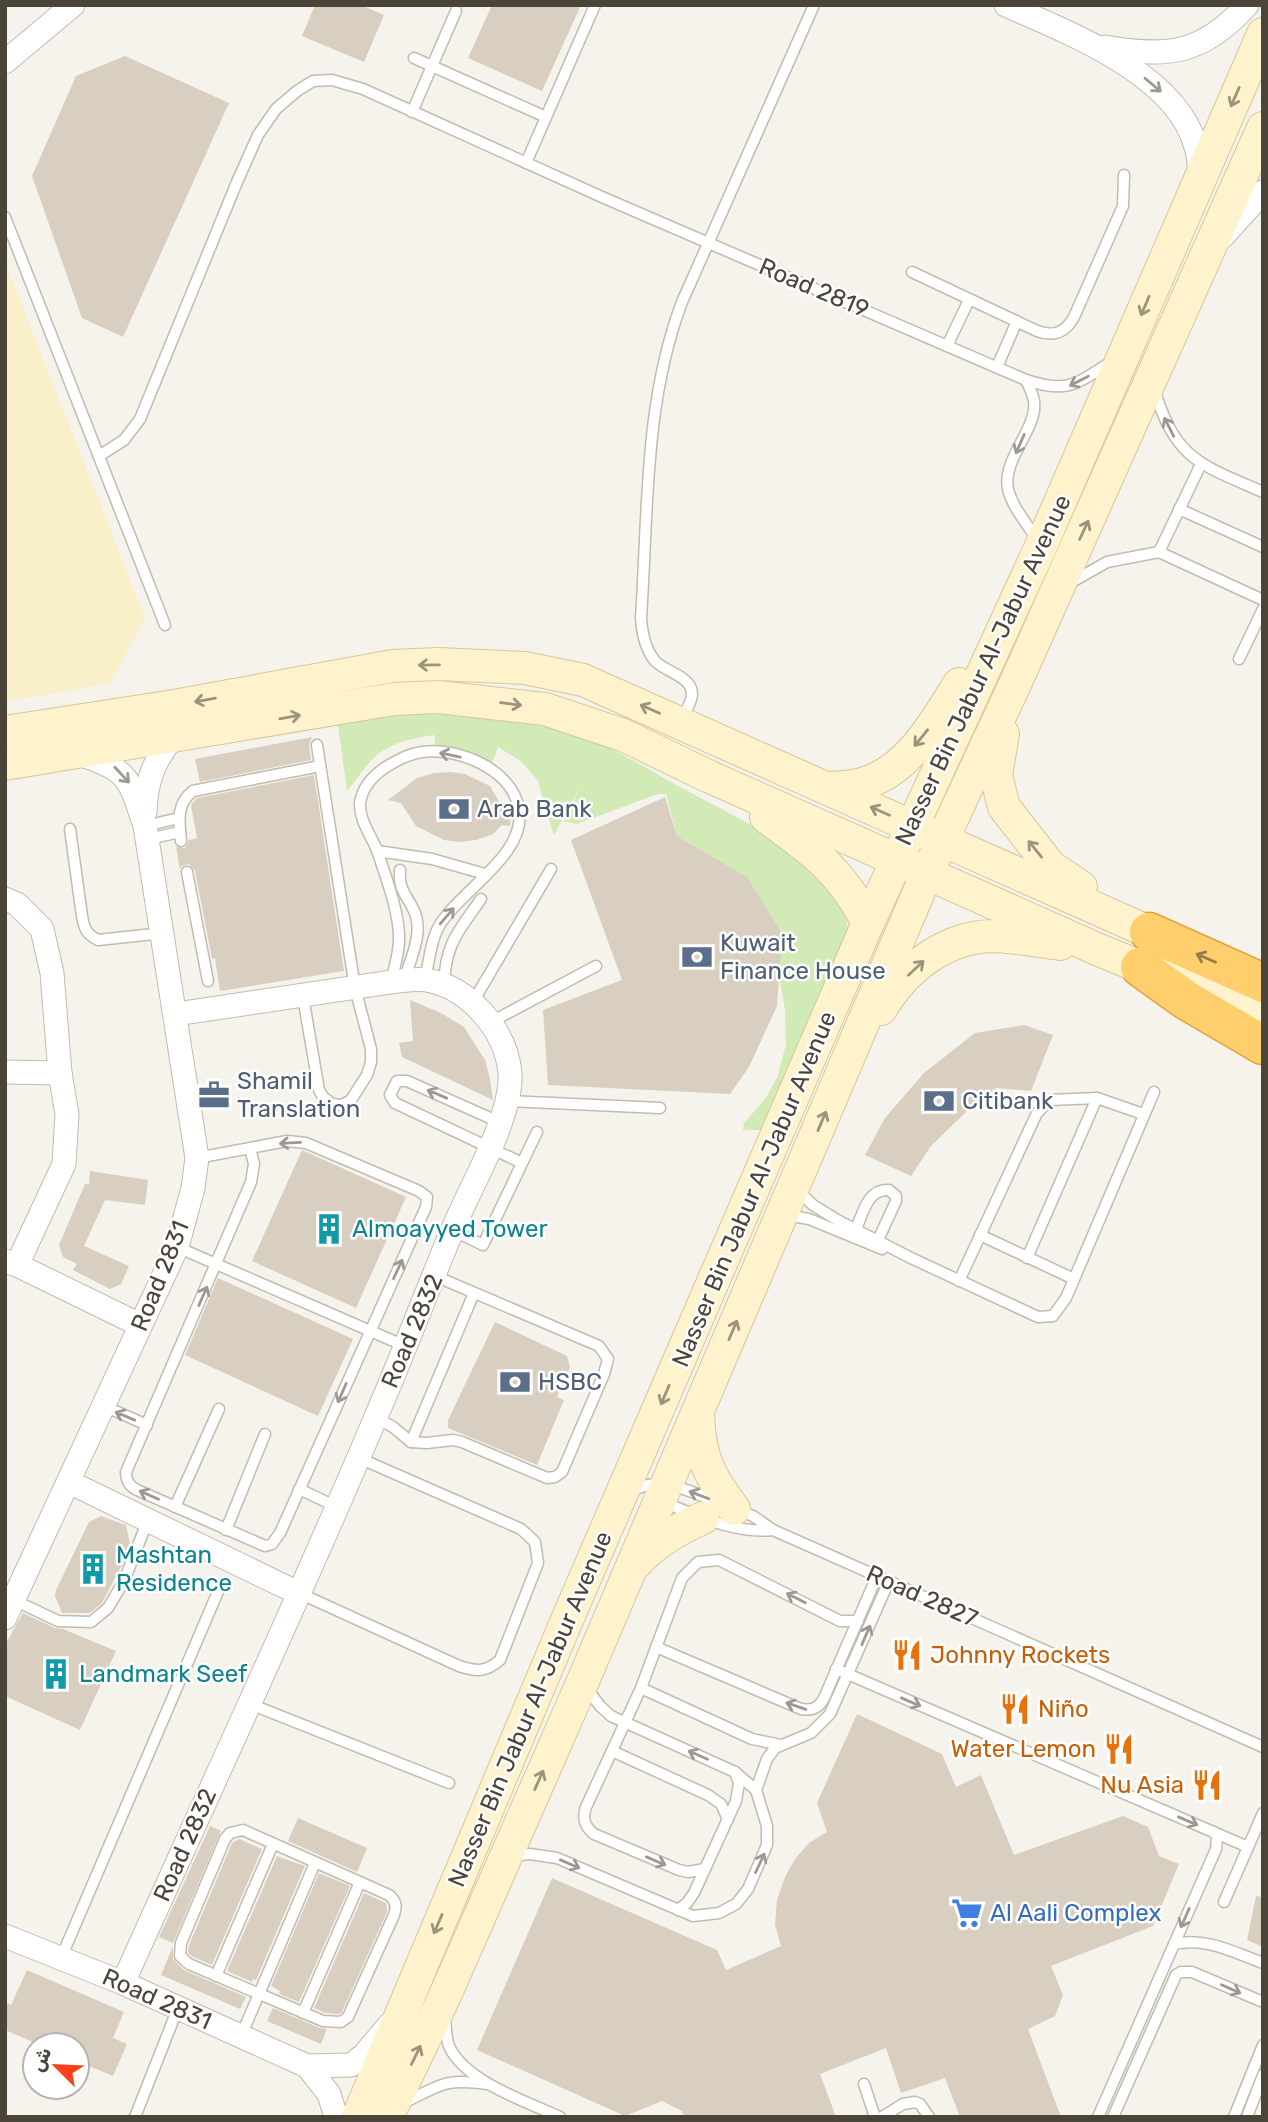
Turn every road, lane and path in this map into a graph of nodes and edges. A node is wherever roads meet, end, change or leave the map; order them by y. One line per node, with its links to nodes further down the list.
1 (73, 5): 10 (street)
2 (595, 5): 13 (lane)
3 (814, 5): 20 (lane)
4 (1006, 5): 8 (street)
5 (1247, 5): 8 (street)
6 (456, 11): 11 (lane)
7 (1263, 34): 17 (main road, Nasser Bin Jabur Al-Jabur Avenue, one-way to 17)
8 (1097, 46): 17 (street, one-way to 17)
9 (414, 58): 11 (lane)
10 (5, 62)
11 (432, 66): 12 (lane); 13 (lane)
12 (412, 112): 15 (lane, Road 2819); 30 (lane, Road 2819)
13 (546, 117): 15 (lane)
14 (1263, 128): 21 (main road, Nasser Bin Jabur Al-Jabur Avenue)
15 (526, 163): 20 (lane, Road 2819)
16 (1125, 174): 24 (lane)
17 (1200, 174): 26 (main road, Nasser Bin Jabur Al-Jabur Avenue, one-way to 26)
18 (1263, 192): 21 (street)
19 (5, 217): 30 (lane)
20 (708, 242): 25 (lane, Road 2819); 44 (lane)
21 (1206, 255): 29 (main road, Nasser Bin Jabur Al-Jabur Avenue)
22 (912, 272): 23 (lane)
23 (969, 300): 24 (lane); 25 (lane)
24 (1017, 321): 27 (lane)
25 (947, 346): 27 (lane, Road 2819)
26 (1126, 352): 28 (lane, Road 2819, one-way to 28); 34 (main road, Nasser Bin Jabur Al-Jabur Avenue)
27 (997, 367): 28 (lane, Road 2819)
28 (1026, 380): 34 (lane, one-way to 34)
29 (1152, 381): 31 (lane, one-way to 29); 37 (main road, Nasser Bin Jabur Al-Jabur Avenue, one-way to 29)
30 (99, 456): 41 (lane)
31 (1201, 464): 32 (lane); 33 (lane)
32 (1263, 492)
33 (1179, 509): 35 (lane); 36 (lane)
34 (1041, 546): 39 (main road, Nasser Bin Jabur Al-Jabur Avenue)
35 (1263, 547)
36 (1159, 552): 37 (lane); 38 (lane)
37 (1056, 591): 43 (main road, Nasser Bin Jabur Al-Jabur Avenue)
38 (1263, 600)
39 (1014, 601): 52 (main road, one-way to 52); 54 (main road, Nasser Bin Jabur Al-Jabur Avenue)
40 (1263, 609): 42 (lane)
41 (165, 625)
42 (1239, 659)
43 (1016, 682): 57 (main road, Nasser Bin Jabur Al-Jabur Avenue); 70 (main road, one-way to 43)
44 (681, 723): 45 (main road, one-way to 45); 52 (main road)
45 (5, 732)
46 (174, 736): 48 (main road); 51 (main road, one-way to 51); 56 (street, Road 2831)
47 (317, 745): 50 (lane)
48 (72, 752): 49 (main road); 56 (street, Road 2831, one-way to 56)
49 (5, 764)
50 (320, 766): 53 (lane); 75 (lane)
51 (710, 777): 59 (main road); 67 (main road)
52 (829, 788): 54 (main road, one-way to 52)
53 (180, 818): 56 (lane); 56 (lane)
54 (912, 825): 57 (main road); 59 (main road, Nasser Bin Jabur Al-Jabur Avenue)
55 (70, 829): 68 (lane)
56 (146, 832): 68 (street, Road 2831)
57 (943, 838): 63 (main road, Nasser Bin Jabur Al-Jabur Avenue); 70 (main road)
58 (377, 851): 64 (lane); 64 (lane, one-way to 58); 73 (lane)
59 (896, 860): 63 (main road); 67 (main road, Nasser Bin Jabur Al-Jabur Avenue)
60 (551, 869): 77 (lane)
61 (400, 870): 73 (lane)
62 (187, 873): 72 (lane)
63 (927, 873): 69 (main road); 84 (main road, Nasser Bin Jabur Al-Jabur Avenue)
64 (485, 874): 73 (lane, one-way to 64)
65 (5, 899): 83 (street)
66 (481, 899): 73 (lane)
67 (868, 923): 120 (main road, Nasser Bin Jabur Al-Jabur Avenue, one-way to 120)
68 (163, 933): 78 (street, Road 2831)
69 (1099, 950): 70 (main road); 84 (main road, one-way to 69)
70 (1144, 950): 74 (highway, one-way to 70); 79 (main road); 81 (highway)
71 (596, 966): 80 (lane)
72 (208, 981)
73 (416, 982): 75 (street); 77 (street, Road 2832)
74 (1263, 983)
75 (355, 988): 76 (street); 76 (lane)
76 (303, 997): 78 (street)
77 (473, 1002): 80 (street, Road 2832)
78 (176, 1014): 93 (street, Road 2831)
79 (1263, 1017)
80 (491, 1022): 88 (street, Road 2832)
81 (1263, 1045)
82 (5, 1072): 83 (street)
83 (60, 1073): 103 (street)
84 (837, 1085): 95 (main road, Nasser Bin Jabur Al-Jabur Avenue, one-way to 84)
85 (1154, 1092): 89 (lane)
86 (1097, 1098): 89 (lane); 98 (lane); 102 (lane)
87 (660, 1108): 88 (lane)
88 (504, 1111): 92 (street, Road 2832); 92 (lane, one-way to 92)
89 (1143, 1114): 106 (lane)
90 (537, 1132): 94 (lane)
91 (250, 1148): 93 (lane); 104 (lane); 110 (lane, one-way to 91)
92 (489, 1148): 94 (lane); 97 (street, Road 2832)
93 (197, 1158): 100 (street, Road 2831)
94 (522, 1163): 97 (lane)
95 (788, 1201): 96 (lane); 101 (lane); 114 (main road, Nasser Bin Jabur Al-Jabur Avenue, one-way to 95)
96 (856, 1229): 99 (lane); 99 (lane)
97 (452, 1230): 105 (street, Road 2832)
98 (980, 1235): 102 (lane); 107 (lane)
99 (878, 1240): 101 (lane)
100 (177, 1247): 104 (lane); 109 (street, Road 2831)
101 (911, 1258): 107 (lane)
102 (1027, 1258): 106 (lane)
103 (11, 1263): 109 (street)
104 (218, 1264): 110 (lane); 116 (lane, one-way to 104)
105 (435, 1276): 108 (lane); 111 (street, Road 2832)
106 (1074, 1279): 107 (lane)
107 (959, 1281)
108 (474, 1293): 118 (lane); 118 (lane)
109 (140, 1325): 112 (street, Road 2831)
110 (370, 1331): 111 (lane); 122 (lane, one-way to 122)
111 (405, 1346): 115 (street, Road 2832)
112 (104, 1406): 116 (lane, one-way to 112); 121 (street, Road 2831)
113 (219, 1409): 123 (lane)
114 (698, 1413): 120 (main road, Nasser Bin Jabur Al-Jabur Avenue); 125 (main road)
115 (375, 1421): 118 (lane); 119 (street, Road 2832)
116 (147, 1425): 123 (lane, one-way to 116)
117 (265, 1434): 128 (lane)
118 (411, 1442)
119 (359, 1458): 124 (street, Road 2832); 134 (lane)
120 (653, 1481): 125 (lane, Road 2827, one-way to 120); 126 (lane, Road 2827); 130 (main road, Nasser Bin Jabur Al-Jabur Avenue); 172 (main road, Nasser Bin Jabur Al-Jabur Avenue, one-way to 172)
121 (69, 1482): 127 (street); 135 (street, Road 2831)
122 (299, 1489): 124 (lane); 128 (lane)
123 (175, 1507): 128 (lane)
124 (337, 1507): 134 (street, Road 2832)
125 (734, 1509): 129 (lane, Road 2827)
126 (703, 1518): 129 (lane, Road 2827); 130 (main road)
127 (148, 1520): 134 (street); 135 (lane)
128 (226, 1530)
129 (772, 1530): 131 (lane, Road 2827)
130 (629, 1572): 140 (main road, Nasser Bin Jabur Al-Jabur Avenue)
131 (877, 1576): 132 (lane, Road 2827); 136 (lane)
132 (889, 1581): 139 (lane, one-way to 132); 145 (lane, Road 2827)
133 (220, 1587): 163 (lane)
134 (298, 1593): 142 (street, Road 2832)
135 (9, 1609)
136 (858, 1620): 137 (lane, one-way to 137); 138 (lane)
137 (656, 1647): 138 (lane, one-way to 137); 141 (lane)
138 (836, 1669): 139 (lane)
139 (849, 1675): 144 (lane); 152 (lane, one-way to 152)
140 (583, 1681): 143 (lane); 155 (main road, Nasser Bin Jabur Al-Jabur Avenue, one-way to 140)
141 (641, 1688): 143 (lane); 144 (lane)
142 (250, 1704): 148 (lane); 166 (street, Road 2832)
143 (625, 1723): 146 (lane); 147 (lane, one-way to 143)
144 (781, 1745): 149 (lane)
145 (1263, 1747)
146 (612, 1751): 151 (lane); 157 (lane, one-way to 157)
147 (735, 1772): 149 (lane); 151 (lane)
148 (449, 1783)
149 (756, 1790): 160 (lane, one-way to 149)
150 (1263, 1813): 154 (lane)
151 (728, 1819): 157 (lane)
152 (1214, 1832): 154 (lane); 162 (lane, one-way to 162)
153 (272, 1843): 156 (lane); 165 (lane); 165 (lane)
154 (1248, 1847): 159 (lane)
155 (504, 1858): 160 (lane, one-way to 160); 168 (main road, Nasser Bin Jabur Al-Jabur Avenue)
156 (314, 1863): 158 (lane); 167 (lane)
157 (705, 1869): 160 (lane)
158 (360, 1882): 174 (lane); 174 (lane)
159 (1224, 1902)
160 (678, 1910)
161 (5, 1936): 163 (street, Road 2831)
162 (1174, 1944): 164 (lane); 170 (lane)
163 (61, 1958): 166 (street, Road 2831)
164 (1263, 1963)
165 (216, 1976): 167 (lane)
166 (123, 1983): 171 (street, Road 2831)
167 (259, 1995): 174 (lane); 175 (lane)
168 (443, 2000): 181 (lane); 186 (main road, Nasser Bin Jabur Al-Jabur Avenue, one-way to 168)
169 (1263, 2002): 173 (lane, one-way to 169)
170 (1146, 2007): 173 (lane); 176 (lane)
171 (178, 2008): 175 (street, Road 2831); 187 (lane)
172 (402, 2009): 179 (street, Road 2831); 189 (main road, Nasser Bin Jabur Al-Jabur Avenue)
173 (1158, 2012): 177 (lane)
174 (303, 2013)
175 (241, 2036): 179 (street, Road 2831)
176 (1129, 2047): 177 (lane); 183 (lane)
177 (1141, 2052): 185 (lane)
178 (1261, 2053): 184 (lane)
179 (307, 2067): 188 (street, Road 2831)
180 (1263, 2076): 184 (lane)
181 (490, 2084): 186 (lane); 190 (lane)
182 (864, 2084): 191 (lane)
183 (1108, 2093): 185 (lane); 194 (lane)
184 (1248, 2098): 196 (lane); 197 (lane)
185 (1121, 2099): 195 (lane)
186 (389, 2113)
187 (135, 2117)
188 (336, 2117)
189 (358, 2117)
190 (560, 2117)
191 (876, 2117)
192 (882, 2117): 193 (lane)
193 (929, 2117)
194 (1098, 2117)
195 (1113, 2117)
196 (1234, 2117)
197 (1247, 2117)

